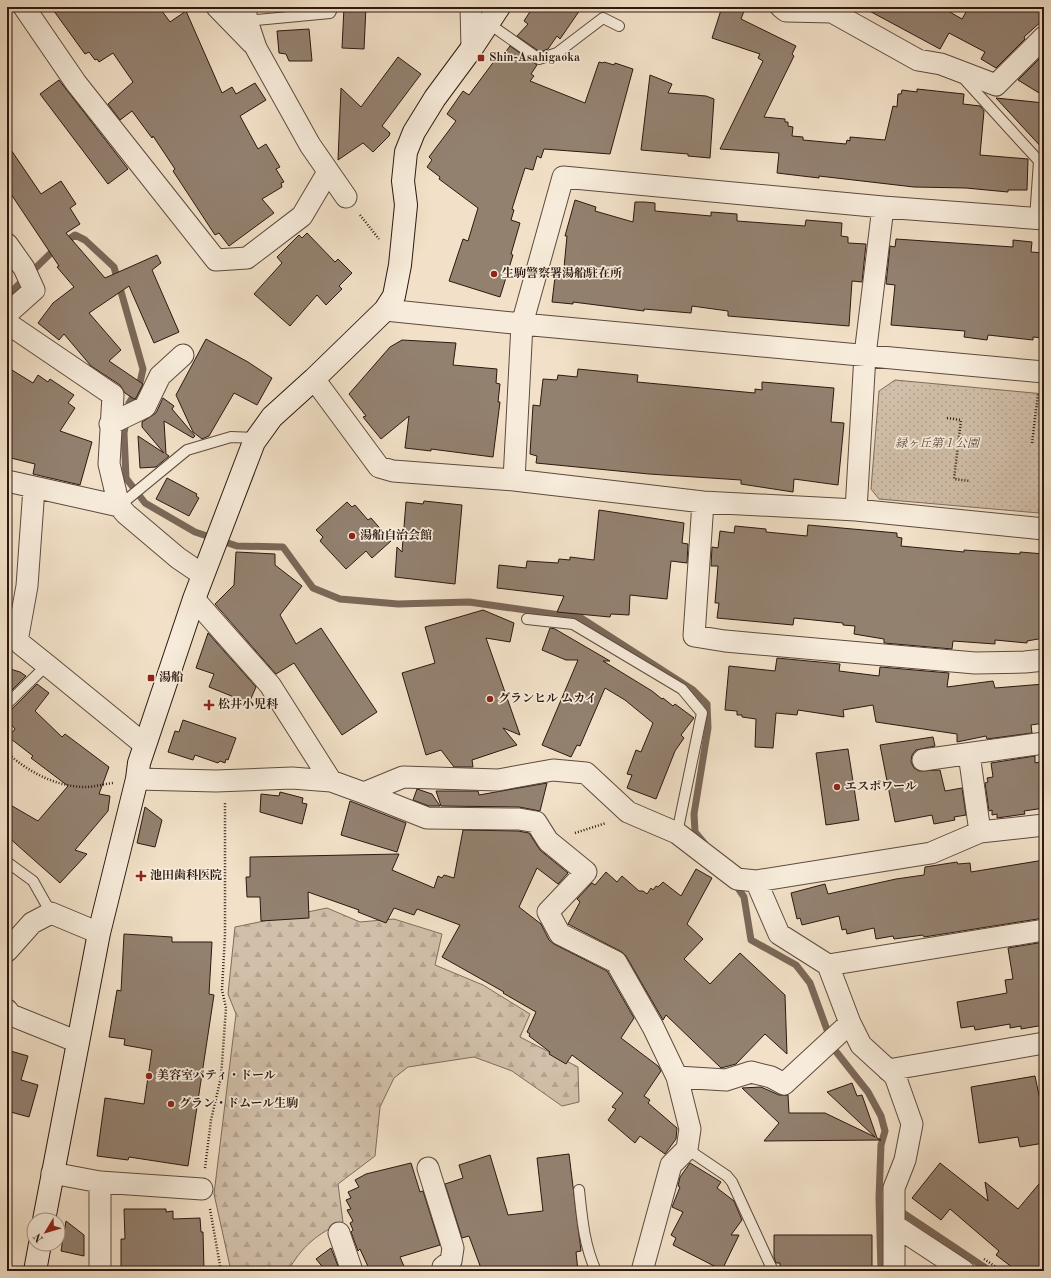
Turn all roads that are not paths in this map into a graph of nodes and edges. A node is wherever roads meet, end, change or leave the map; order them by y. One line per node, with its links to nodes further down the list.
1 (24, 7): 14 (street)
2 (217, 7): 11 (street)
3 (334, 7): 7 (lane)
4 (471, 7): 12 (street)
5 (781, 7): 6 (street)
6 (834, 10): 13 (street)
7 (246, 14): 11 (street)
8 (494, 15): 9 (lane); 12 (street)
9 (619, 26)
10 (1044, 37): 13 (street)
11 (256, 48): 14 (street)
12 (472, 48): 19 (street)
13 (962, 72): 17 (lane)
14 (328, 172): 15 (street)
15 (346, 197)
16 (883, 207): 17 (street); 22 (street); 24 (street)
17 (1040, 219)
18 (7, 244): 20 (street)
19 (385, 310): 22 (street); 26 (street)
20 (7, 314)
21 (7, 323): 27 (street)
22 (522, 324): 24 (street); 29 (street)
23 (183, 354): 27 (street)
24 (865, 354): 25 (street); 34 (street)
25 (1043, 372)
26 (314, 379): 28 (street); 29 (street)
27 (110, 424): 33 (street)
28 (257, 438): 33 (lane); 36 (street)
29 (514, 480): 32 (street)
30 (7, 481): 31 (street)
31 (34, 488): 33 (street); 39 (street)
32 (703, 502): 34 (street); 40 (street)
33 (119, 506): 36 (street)
34 (856, 510): 35 (street)
35 (1044, 529)
36 (203, 575): 37 (street)
37 (194, 599): 44 (street); 48 (street)
38 (527, 619): 52 (lane)
39 (12, 639): 41 (street)
40 (1044, 660)
41 (47, 665): 42 (lane); 44 (street)
42 (7, 704)
43 (1044, 743): 45 (street)
44 (146, 745): 47 (street)
45 (969, 754): 46 (street); 51 (street)
46 (923, 760)
47 (138, 779): 48 (street); 57 (street)
48 (331, 781): 49 (street)
49 (364, 793): 52 (street); 65 (street)
50 (1044, 825): 51 (street)
51 (980, 832): 54 (street)
52 (677, 833): 54 (street)
53 (7, 862): 55 (lane)
54 (756, 881): 59 (street)
55 (51, 913): 57 (street); 58 (street)
56 (1044, 930): 59 (street)
57 (99, 933): 62 (street)
58 (7, 951)
59 (828, 965): 61 (street)
60 (7, 1010): 62 (street)
61 (850, 1023): 64 (street); 65 (street)
62 (78, 1042): 68 (street)
63 (1044, 1042): 64 (street)
64 (888, 1070): 73 (street)
65 (677, 1077): 66 (street)
66 (687, 1149): 81 (street); 82 (lane)
67 (428, 1168): 77 (street)
68 (52, 1173): 69 (street); 72 (street)
69 (100, 1182): 70 (street); 79 (street)
70 (202, 1190)
71 (579, 1190): 80 (lane)
72 (45, 1212)
73 (894, 1225): 83 (street); 84 (street)
74 (339, 1233): 76 (street)
75 (39, 1252): 78 (street)
76 (351, 1270)
77 (442, 1270)
78 (35, 1271)
79 (100, 1271)
80 (596, 1271)
81 (642, 1271)
82 (773, 1271)
83 (894, 1271)
84 (964, 1271)

